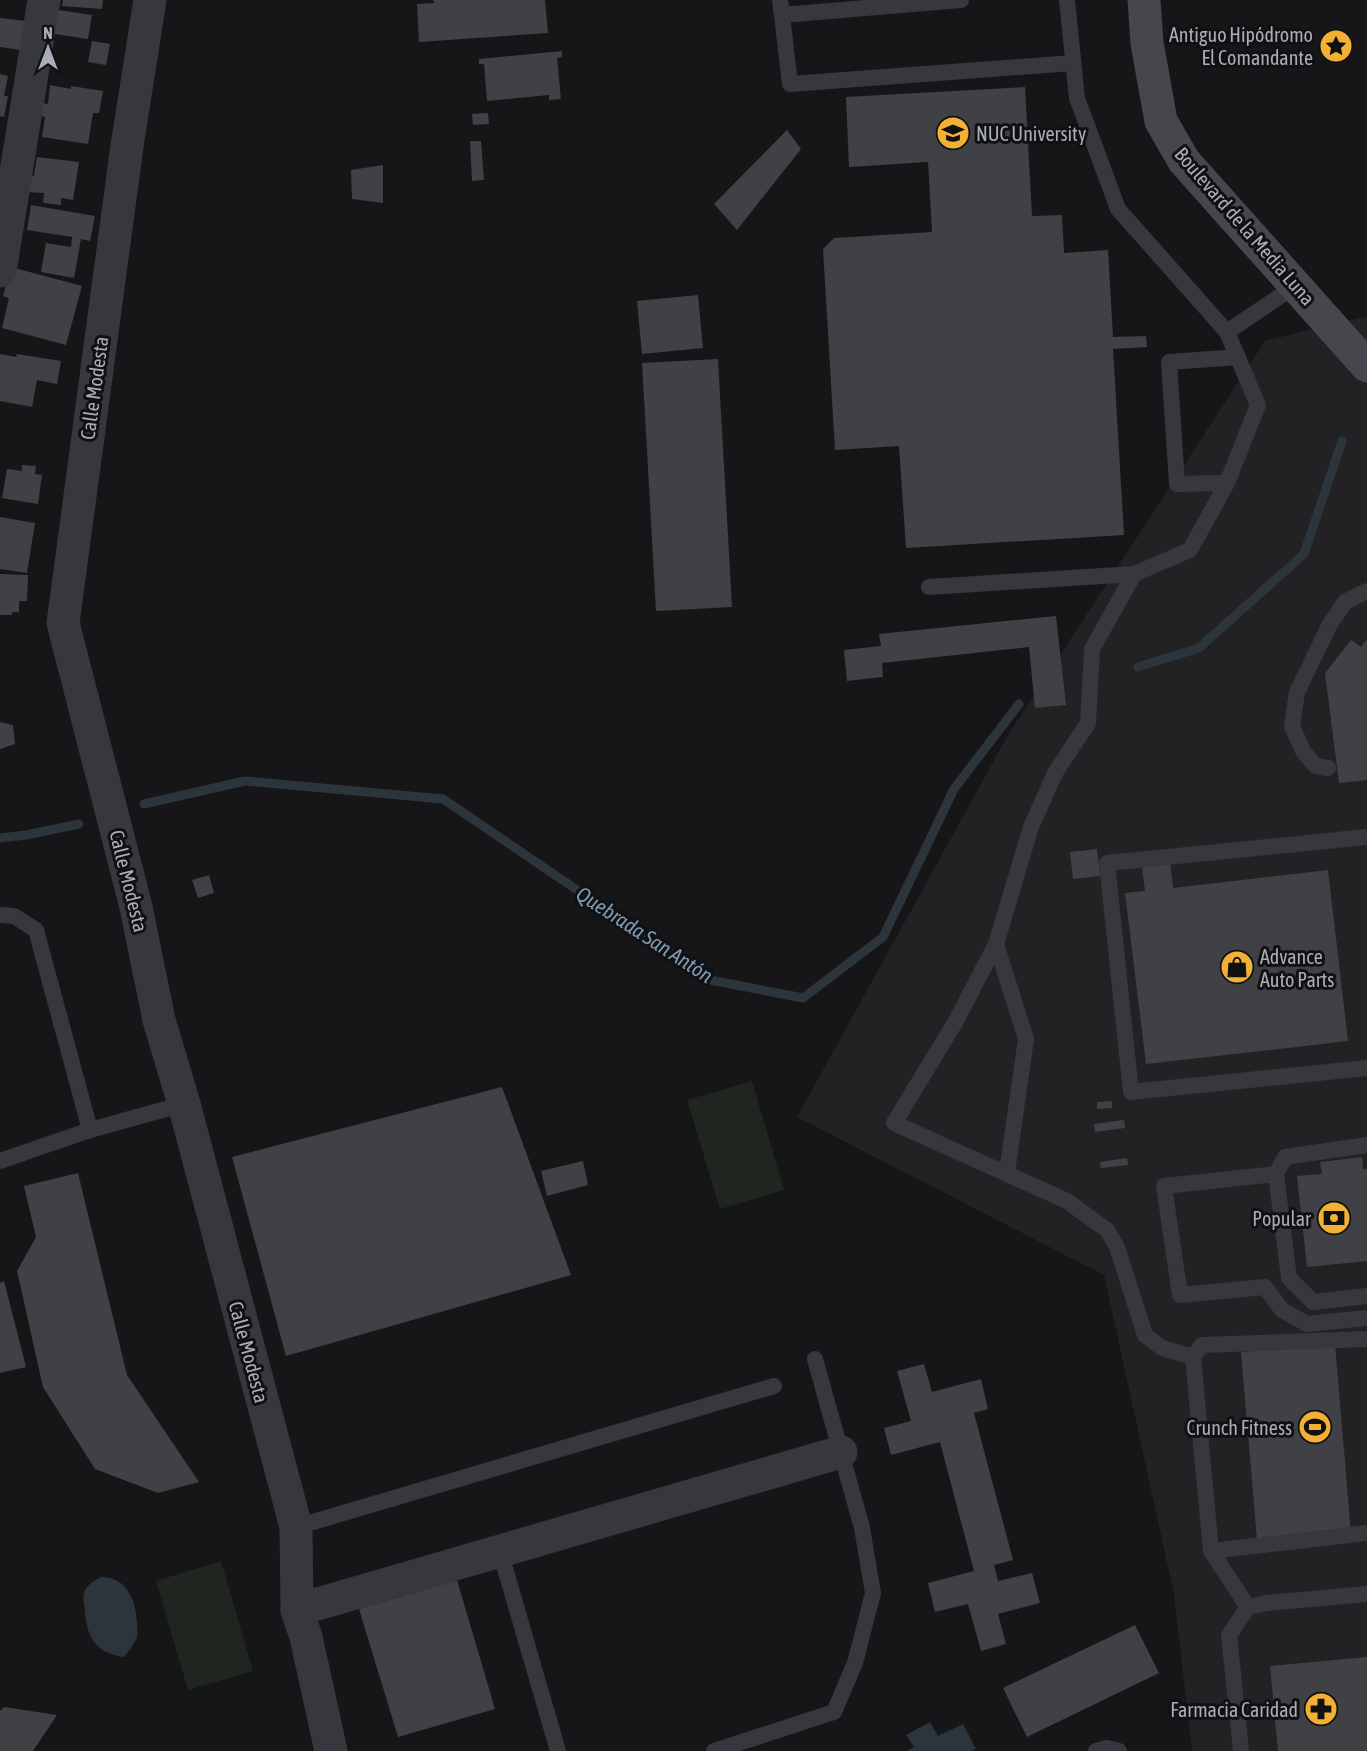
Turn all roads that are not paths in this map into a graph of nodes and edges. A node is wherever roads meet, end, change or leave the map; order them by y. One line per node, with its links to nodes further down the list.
1 (44, 0): 8 (street)
2 (150, 0): 22 (street, Calle Modesta)
3 (961, 0): 6 (lane)
4 (1067, 0): 7 (lane)
5 (1144, 0): 9 (street, Boulevard de la Media Luna)
6 (781, 8): 7 (lane)
7 (1073, 63): 10 (lane)
8 (0, 271)
9 (1295, 286): 10 (lane); 12 (street, Boulevard de la Media Luna)
10 (1227, 332): 11 (lane)
11 (1238, 357): 13 (lane); 13 (lane)
12 (1367, 366)
13 (1227, 483): 14 (lane)
14 (1134, 574): 15 (lane); 20 (lane)
15 (930, 587)
16 (1367, 591): 17 (lane)
17 (1328, 768)
18 (1367, 837): 21 (lane)
19 (0, 915): 23 (lane)
20 (996, 944): 26 (lane); 26 (lane)
21 (1367, 1068)
22 (184, 1104): 23 (lane); 35 (street, Calle Modesta)
23 (90, 1130): 25 (lane)
24 (1367, 1145): 27 (lane)
25 (0, 1161)
26 (1007, 1172): 31 (lane)
27 (1276, 1174): 28 (lane); 29 (lane)
28 (1367, 1296)
29 (1367, 1318)
30 (1367, 1340): 31 (lane)
31 (1193, 1357): 38 (lane)
32 (815, 1359): 34 (lane)
33 (774, 1386): 35 (lane)
34 (841, 1452): 37 (street); 44 (lane)
35 (296, 1527): 41 (street, Calle Modesta)
36 (1367, 1533): 38 (lane)
37 (500, 1551): 41 (street); 43 (lane)
38 (1211, 1551): 40 (lane)
39 (1367, 1594): 40 (lane)
40 (1248, 1607): 47 (lane)
41 (297, 1610): 42 (street, Calle Modesta)
42 (332, 1751)
43 (558, 1751)
44 (714, 1751)
45 (1096, 1751): 46 (lane)
46 (1119, 1751)
47 (1241, 1751)

